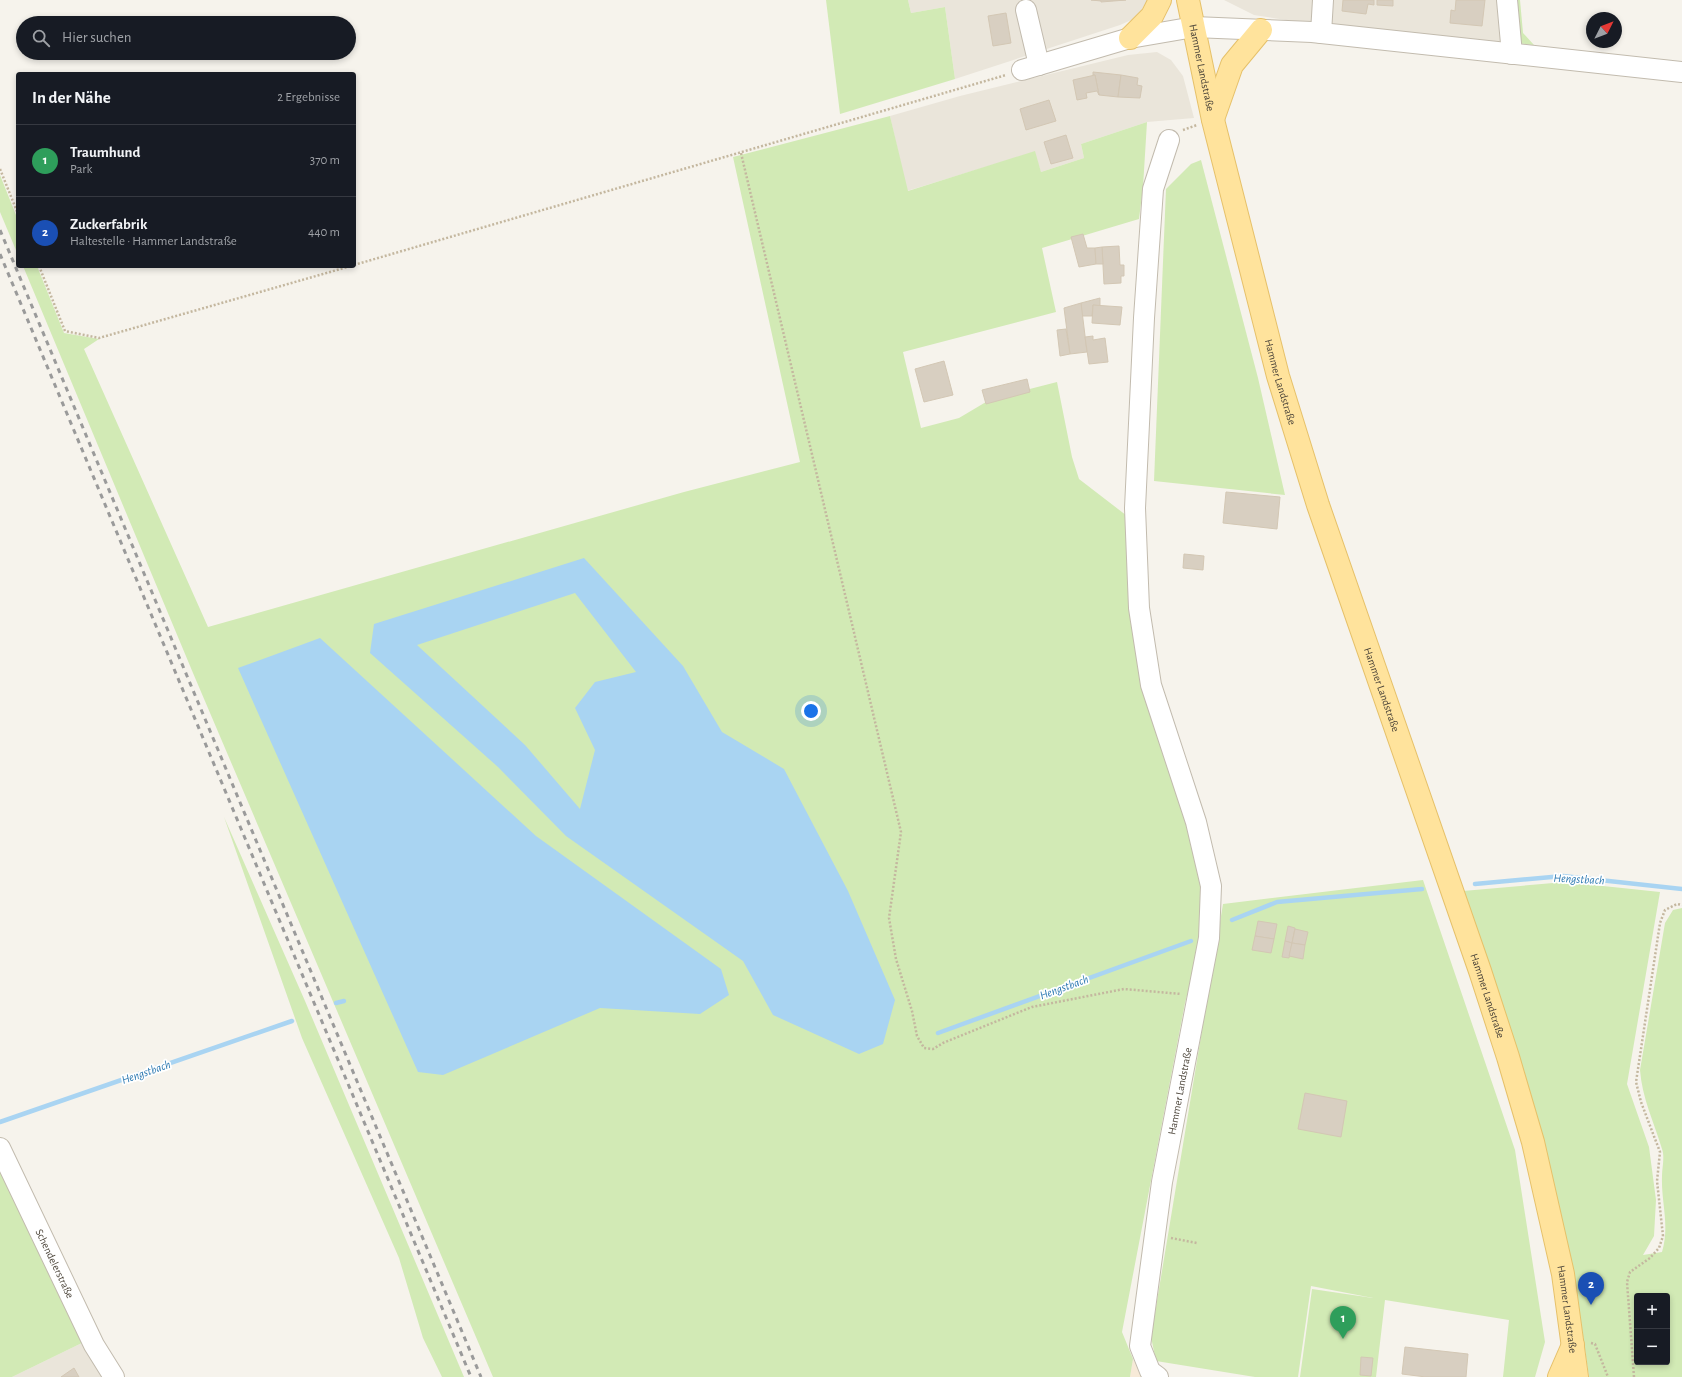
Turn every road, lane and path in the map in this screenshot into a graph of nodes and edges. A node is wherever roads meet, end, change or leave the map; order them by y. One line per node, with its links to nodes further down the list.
1 (1160, 0): 9 (main road)
2 (1188, 0): 6 (main road, Hammer Landstraße)
3 (1322, 0): 8 (street)
4 (1507, 0): 10 (street)
5 (1026, 10): 11 (street)
6 (1194, 27): 7 (street); 9 (street); 13 (main road, Hammer Landstraße)
7 (1261, 30): 8 (street); 13 (main road)
8 (1321, 33): 10 (street)
9 (1130, 38): 11 (street)
10 (1512, 54): 12 (street)
11 (1030, 68): 15 (path)
12 (1682, 72)
13 (1213, 120): 14 (path); 26 (main road, Hammer Landstraße)
14 (1169, 140): 22 (street, Hammer Landstraße)
15 (741, 153): 18 (path); 22 (path)
16 (0, 169): 17 (path)
17 (16, 209)
18 (356, 264)
19 (40, 268): 20 (path)
20 (344, 268)
21 (1682, 904): 32 (path)
22 (1198, 997): 24 (street, Hammer Landstraße)
23 (0, 1148): 27 (street, Schendelerstraße)
24 (1155, 1235): 25 (path); 28 (street, Hammer Landstraße)
25 (1197, 1243)
26 (1572, 1339): 29 (main road); 30 (main road, Hammer Landstraße); 31 (path)
27 (114, 1377)
28 (1158, 1377)
29 (1558, 1377)
30 (1577, 1377)
31 (1608, 1377)
32 (1634, 1377)

